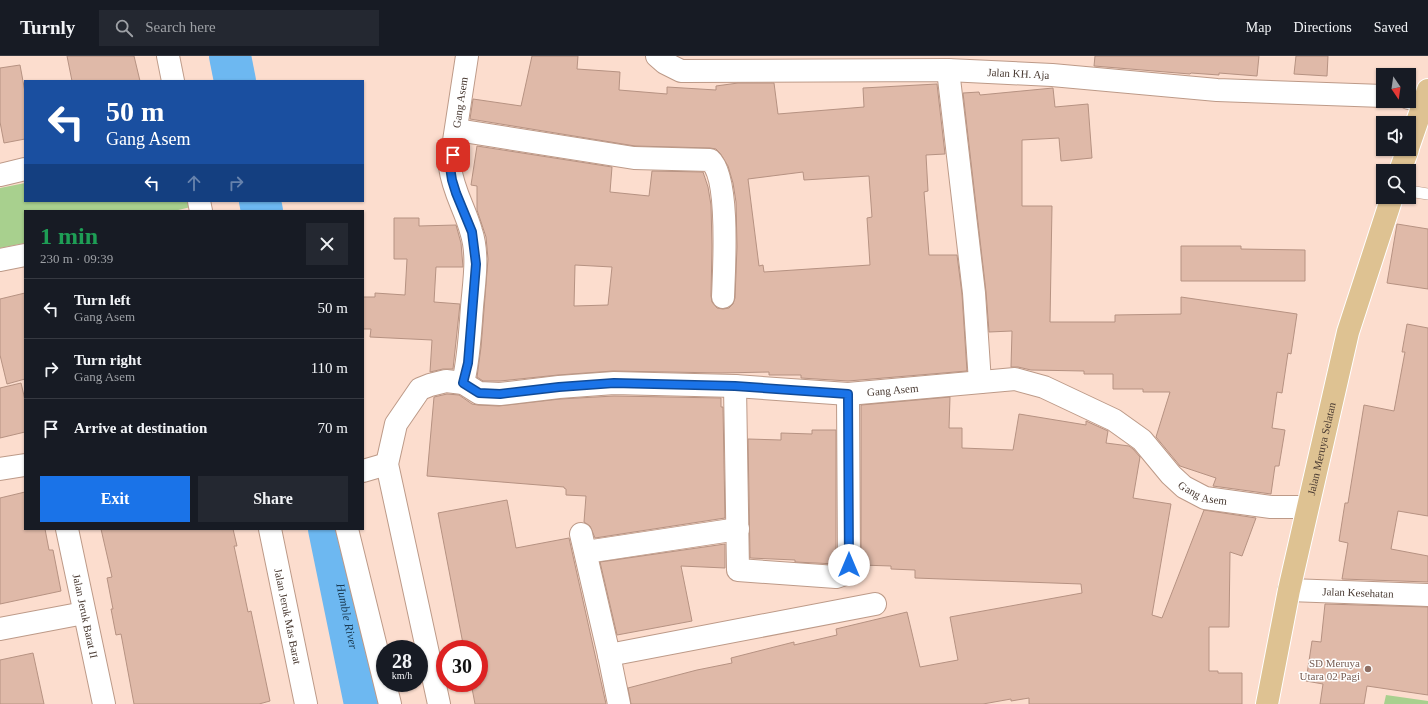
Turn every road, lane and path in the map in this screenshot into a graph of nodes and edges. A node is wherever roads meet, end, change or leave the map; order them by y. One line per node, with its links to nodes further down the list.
1 (168, 56): 5 (street)
2 (467, 56): 9 (street, Gang Asem)
3 (658, 56): 4 (street, Jalan KH. Aja)
4 (948, 70): 6 (street, Jalan KH. Aja); 18 (street)
5 (173, 80)
6 (1376, 96)
7 (1420, 96): 8 (main road)
8 (1416, 116)
9 (457, 130): 17 (street); 19 (street, Gang Asem)
10 (24, 169): 11 (street)
11 (0, 175)
12 (1416, 192): 13 (lane)
13 (1428, 194)
14 (1390, 204): 26 (main road, Jalan Meruya Selatan)
15 (24, 255): 16 (street)
16 (0, 260)
17 (723, 297)
18 (980, 382): 21 (street, Gang Asem); 26 (street, Gang Asem)
19 (463, 383): 20 (street, Gang Asem); 22 (street)
20 (735, 386): 21 (street, Gang Asem); 27 (street)
21 (848, 394): 27 (street)
22 (387, 464): 25 (street); 40 (street)
23 (24, 465): 24 (street)
24 (0, 469)
25 (364, 471)
26 (1307, 507): 31 (main road, Jalan Meruya Selatan)
27 (738, 529): 36 (street)
28 (67, 530): 34 (street, Jalan Jeruk Barat II)
29 (270, 530): 38 (street, Jalan Jeruk Mas Barat)
30 (347, 530): 39 (street)
31 (1289, 590): 32 (street, Jalan Kesehatan); 42 (main road, Jalan Meruya Selatan)
32 (1428, 596)
33 (875, 604): 36 (street)
34 (84, 613): 35 (street); 37 (street, Jalan Jeruk Barat II)
35 (0, 629)
36 (609, 655): 41 (street)
37 (104, 704)
38 (306, 704)
39 (390, 704)
40 (438, 704)
41 (619, 704)
42 (1266, 704)

